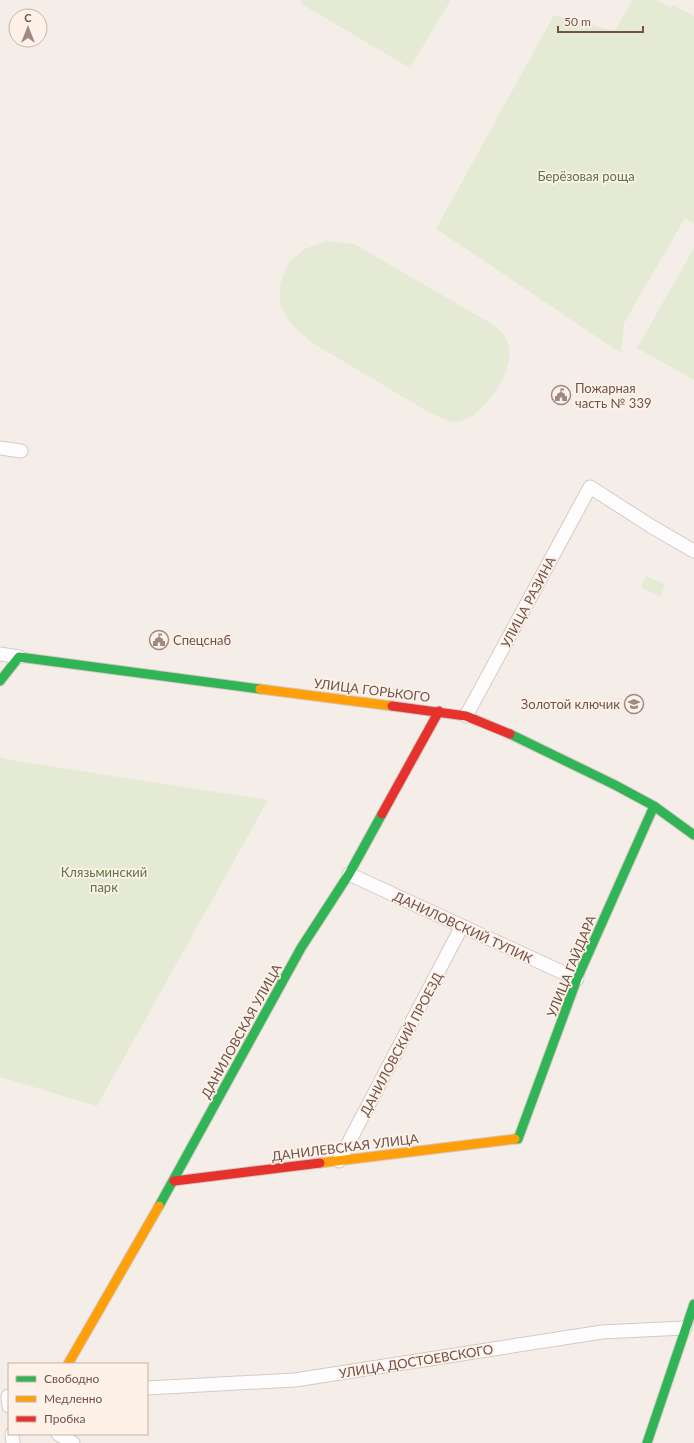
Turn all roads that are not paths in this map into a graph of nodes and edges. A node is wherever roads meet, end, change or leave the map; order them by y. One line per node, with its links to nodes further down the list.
1 (0, 448): 2 (street)
2 (21, 451)
3 (694, 550): 8 (street, УЛИЦА РАЗИНА)
4 (0, 654): 5 (street)
5 (19, 657): 6 (street); 7 (street, УЛИЦА ГОРЬКОГО)
6 (0, 681)
7 (438, 711): 8 (street, УЛИЦА ГОРЬКОГО); 11 (street, ДАНИЛОВСКАЯ УЛИЦА)
8 (466, 716): 9 (street, УЛИЦА ГОРЬКОГО)
9 (654, 806): 10 (street, УЛИЦА ГОРЬКОГО); 13 (street, УЛИЦА ГАЙДАРА)
10 (694, 835)
11 (349, 874): 12 (street, ДАНИЛОВСКИЙ ТУПИК); 16 (street, ДАНИЛОВСКАЯ УЛИЦА)
12 (462, 926): 13 (street, ДАНИЛОВСКИЙ ТУПИК); 15 (street, ДАНИЛОВСКИЙ ПРОЕЗД)
13 (577, 979): 14 (street, УЛИЦА ГАЙДАРА)
14 (518, 1139): 15 (street, ДАНИЛЕВСКАЯ УЛИЦА)
15 (339, 1161): 16 (street, ДАНИЛЕВСКАЯ УЛИЦА)
16 (174, 1181): 19 (street, ДАНИЛОВСКАЯ УЛИЦА)
17 (694, 1304): 18 (street)
18 (685, 1328): 20 (street, УЛИЦА ДОСТОЕВСКОГО); 23 (street)
19 (69, 1363)
20 (148, 1388)
21 (60, 1435): 22 (street)
22 (73, 1443)
23 (647, 1443)

